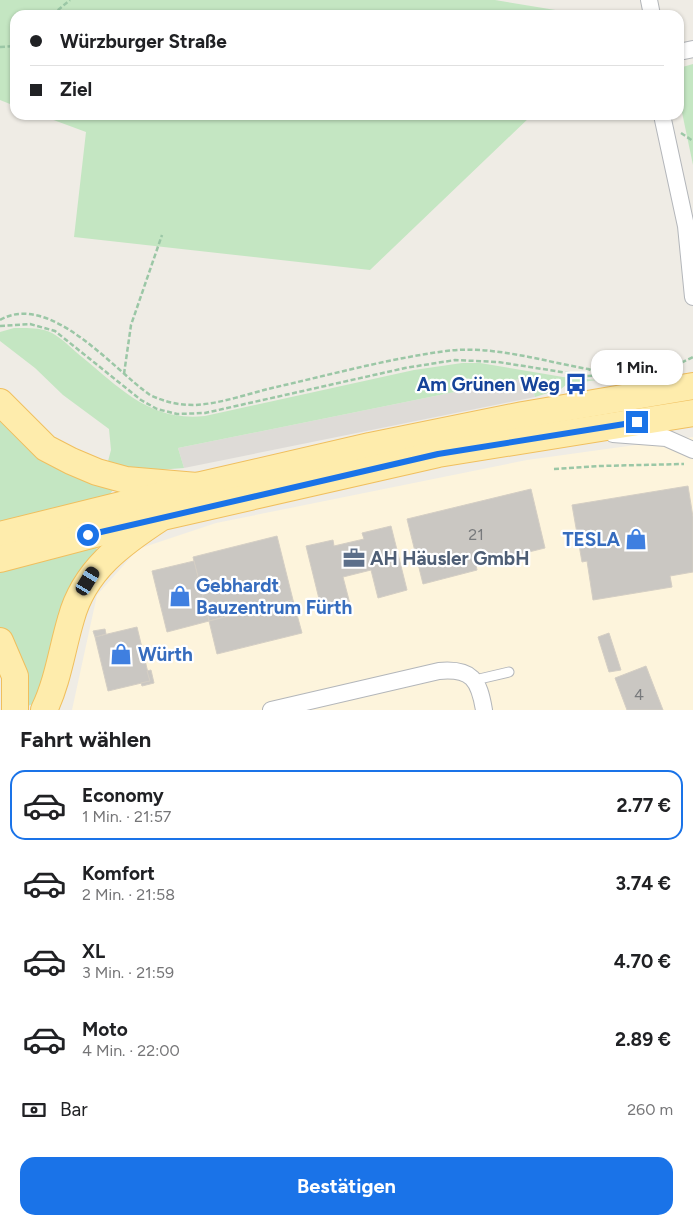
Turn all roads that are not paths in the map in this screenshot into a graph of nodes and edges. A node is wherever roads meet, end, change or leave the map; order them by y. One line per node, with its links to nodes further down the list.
1 (663, 120): 2 (street)
2 (686, 226): 3 (street); 4 (street)
3 (693, 242)
4 (693, 297)
5 (693, 386): 10 (main road)
6 (0, 402): 10 (main road)
7 (693, 413): 8 (main road)
8 (581, 431): 9 (street); 11 (main road)
9 (693, 450)
10 (197, 486): 12 (main road)
11 (162, 517): 13 (main road); 18 (main road)
12 (0, 535)
13 (0, 559)
14 (0, 641): 17 (main road)
15 (509, 672): 16 (lane)
16 (475, 680): 19 (street); 20 (street)
17 (15, 710)
18 (44, 710)
19 (271, 710)
20 (484, 710)

